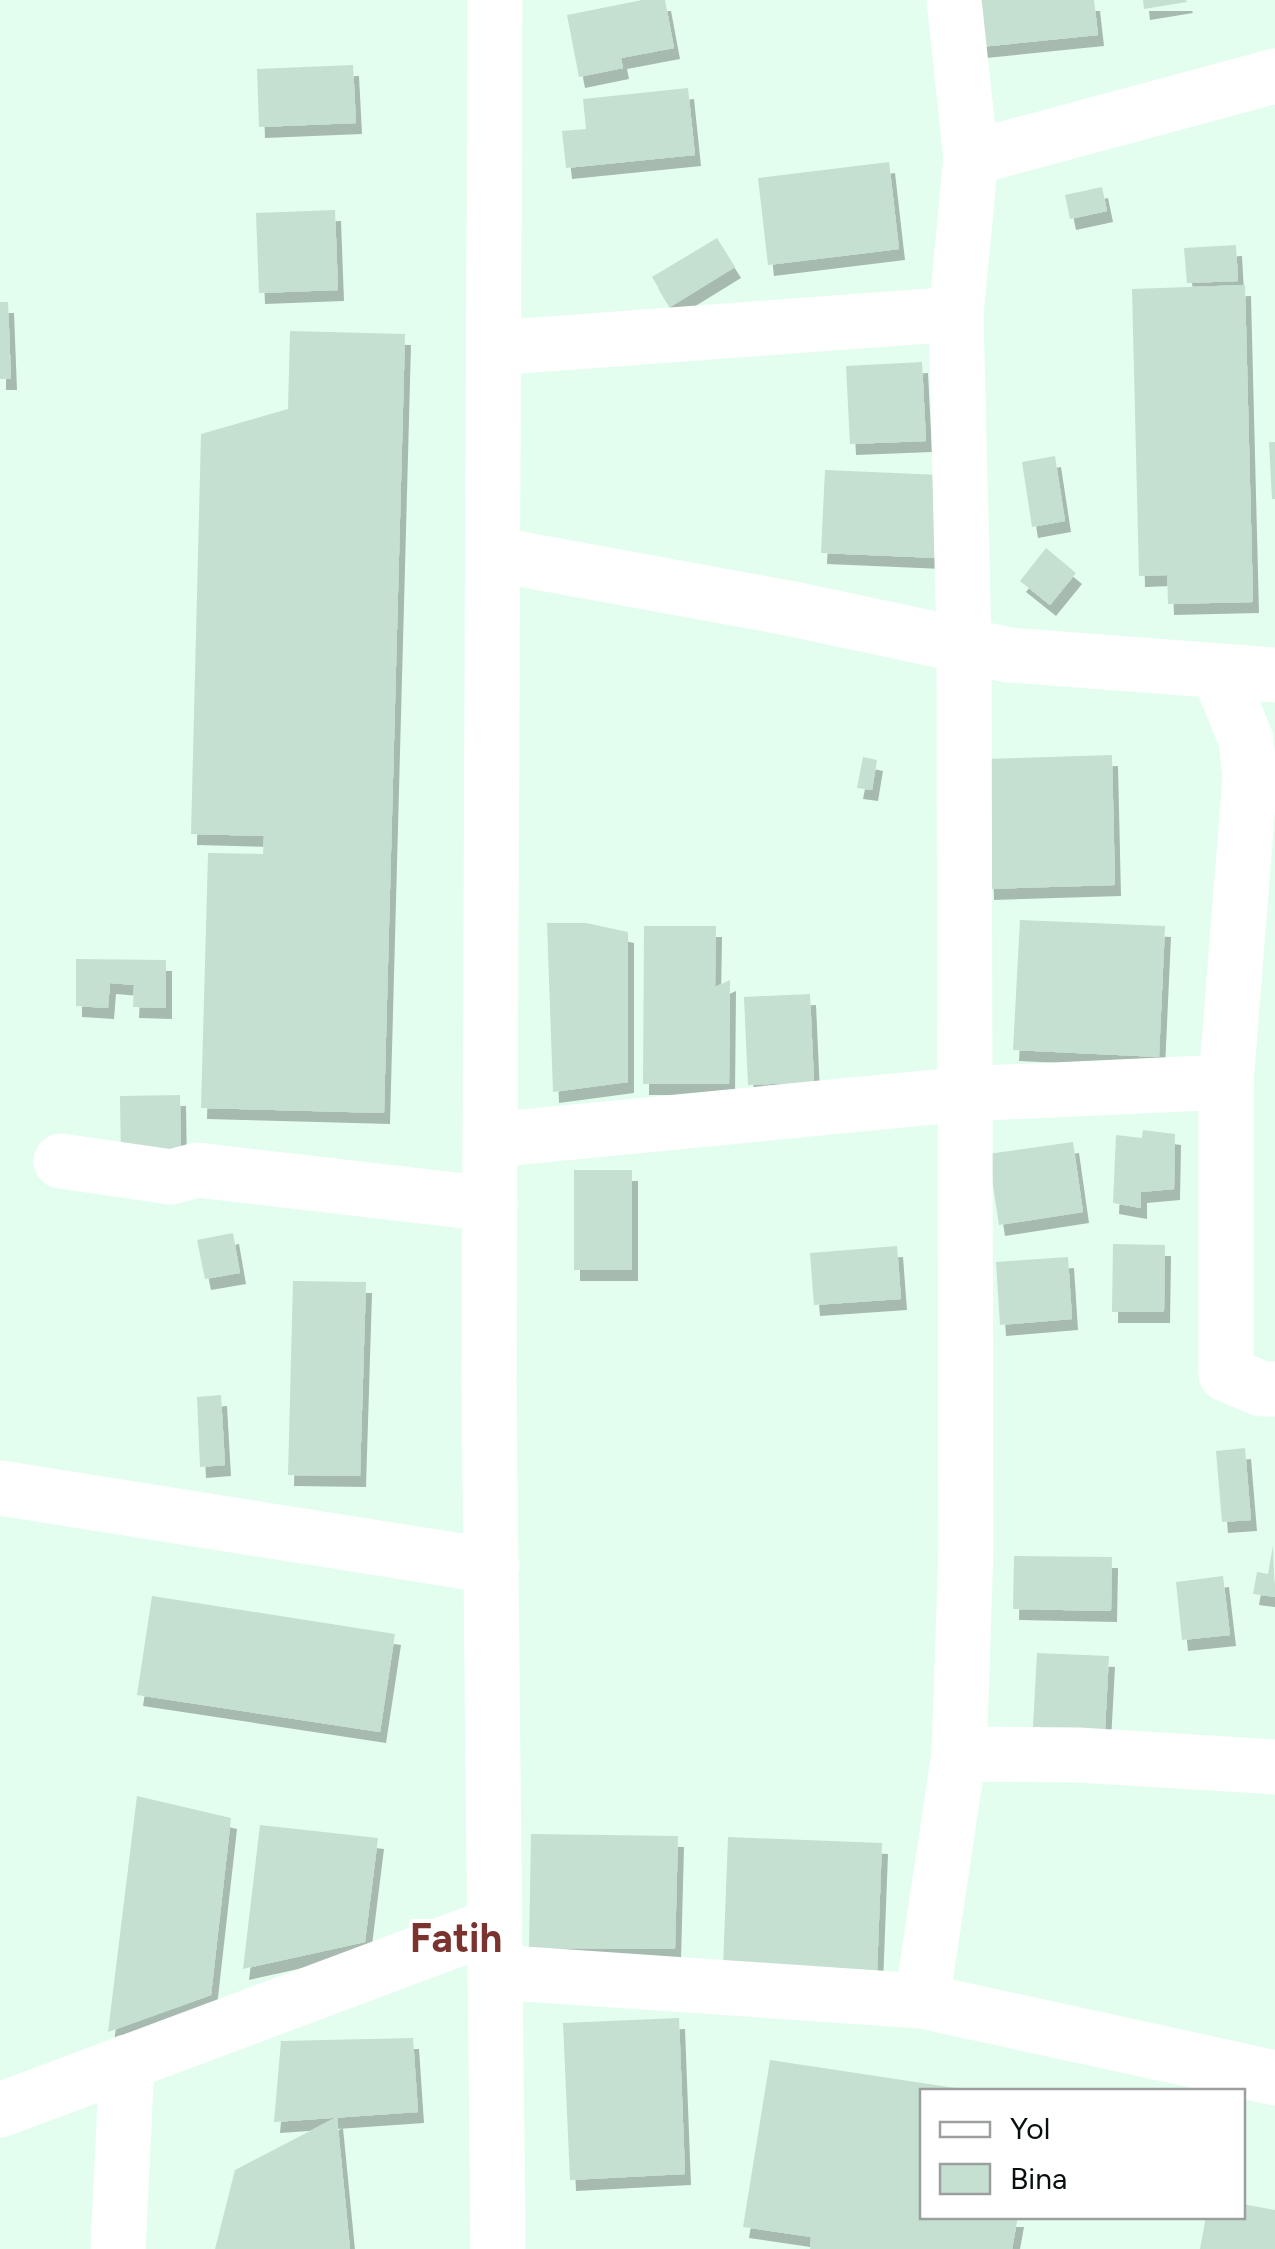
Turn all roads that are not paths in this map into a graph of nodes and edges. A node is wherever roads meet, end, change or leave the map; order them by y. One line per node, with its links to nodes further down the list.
1 (495, 0): 6 (street)
2 (954, 0): 4 (street)
3 (1275, 76): 4 (street)
4 (971, 158): 5 (street)
5 (956, 314): 6 (street); 8 (street)
6 (494, 348): 7 (street)
7 (493, 554): 8 (street); 12 (street)
8 (964, 645): 9 (street); 11 (street)
9 (1257, 674): 10 (street)
10 (1226, 1082): 11 (street); 15 (street)
11 (965, 1094): 12 (street); 18 (street)
12 (490, 1140): 14 (street)
13 (62, 1161): 14 (street)
14 (490, 1204): 17 (street)
15 (1275, 1389)
16 (0, 1488): 17 (street)
17 (492, 1566): 20 (street)
18 (959, 1754): 19 (street); 21 (street)
19 (1272, 1762)
20 (495, 1949): 21 (street); 22 (street); 26 (street)
21 (922, 2001): 23 (street)
22 (126, 2062): 24 (street); 25 (street)
23 (1275, 2078)
24 (0, 2110)
25 (118, 2249)
26 (498, 2249)

